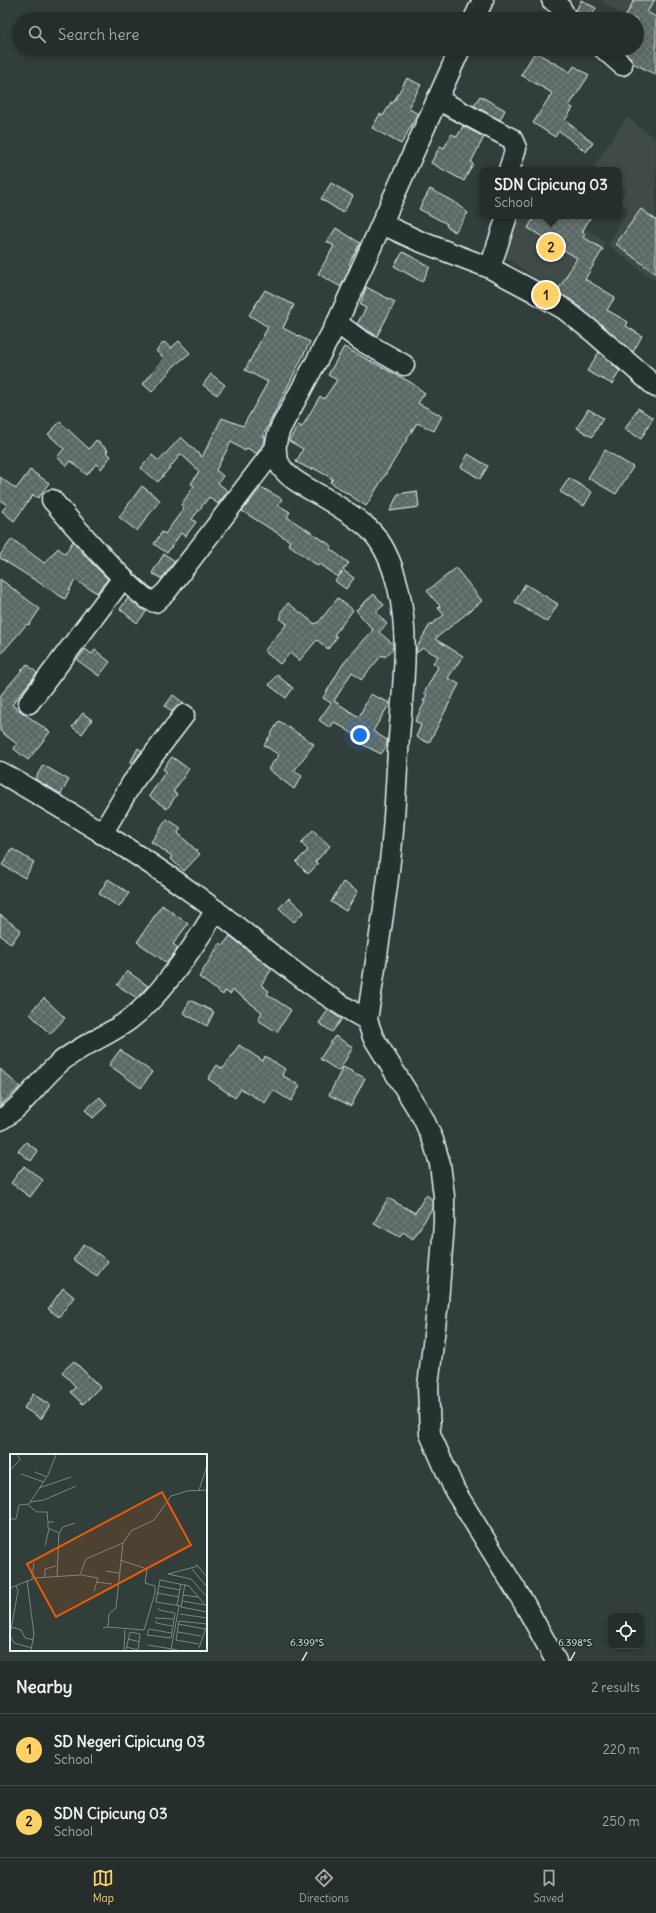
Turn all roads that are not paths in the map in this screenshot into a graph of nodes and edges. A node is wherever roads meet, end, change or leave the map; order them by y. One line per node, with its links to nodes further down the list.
1 (483, 0): 3 (street)
2 (552, 0): 4 (street)
3 (477, 12)
4 (562, 12)
5 (457, 56): 8 (street)
6 (612, 56): 7 (street)
7 (622, 65)
8 (437, 99): 9 (street); 11 (street)
9 (510, 167)
10 (506, 219): 12 (street)
11 (382, 224): 12 (street); 13 (street)
12 (490, 268): 15 (street)
13 (337, 323): 14 (street); 16 (street)
14 (404, 366)
15 (656, 387)
16 (274, 450): 18 (street); 24 (street)
17 (52, 500): 18 (street)
18 (123, 578): 19 (street)
19 (29, 703)
20 (184, 715): 22 (street)
21 (0, 772): 22 (street)
22 (102, 834): 23 (street)
23 (216, 910): 24 (street); 25 (street)
24 (367, 1020): 26 (street)
25 (0, 1120)
26 (556, 1661)

